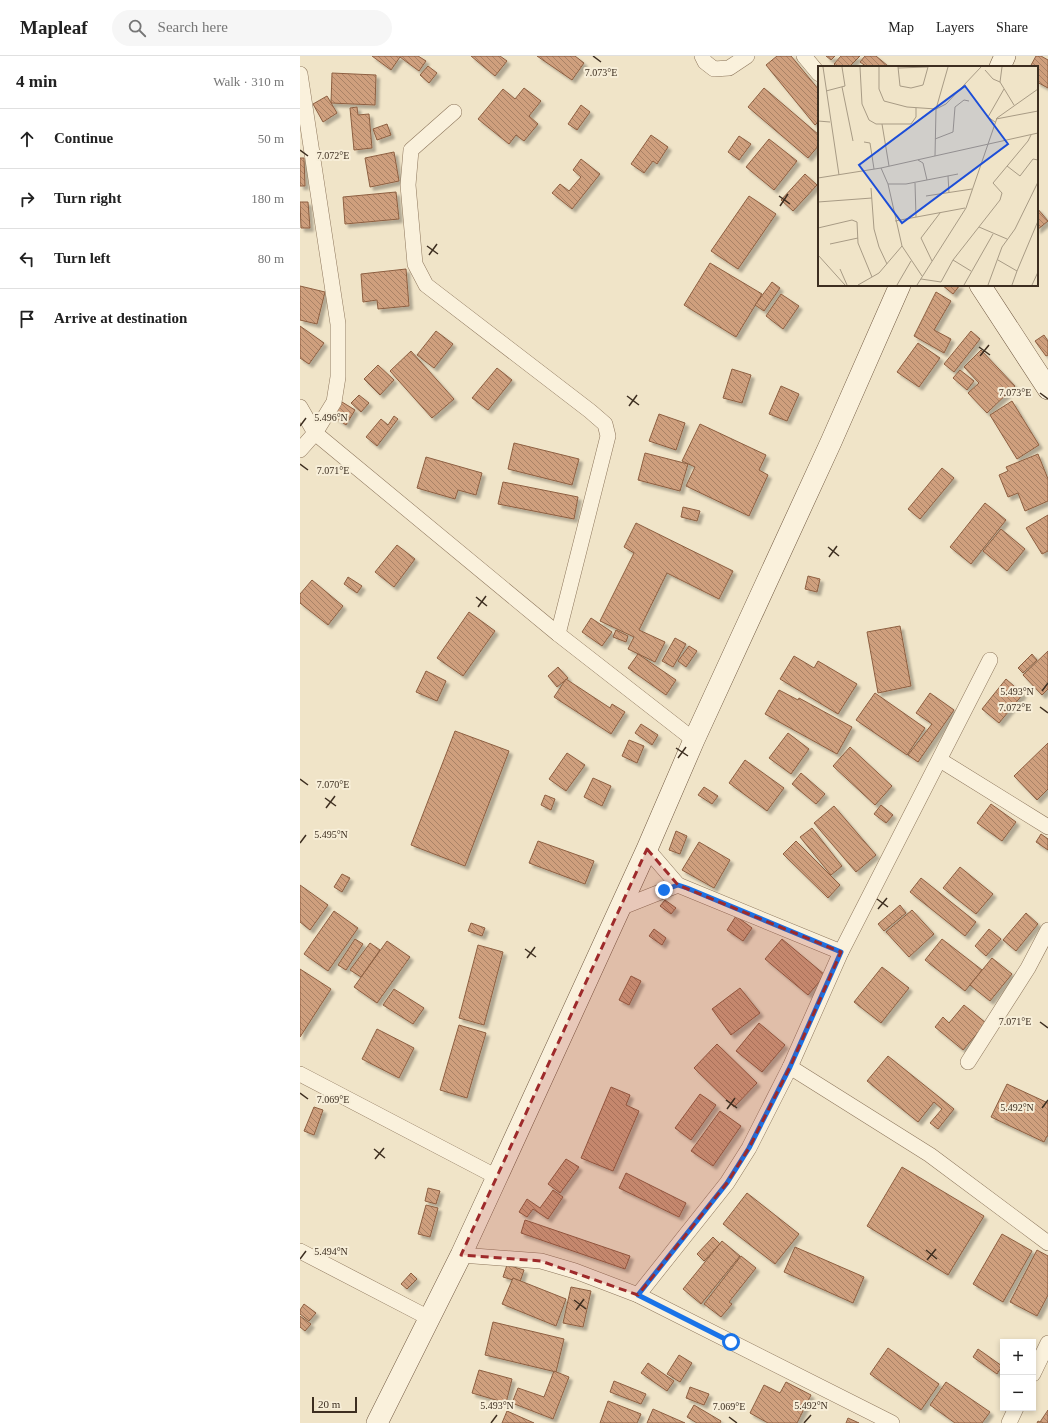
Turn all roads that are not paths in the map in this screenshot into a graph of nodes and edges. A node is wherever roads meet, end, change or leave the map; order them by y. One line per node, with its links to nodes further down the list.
1 (702, 56): 2 (street)
2 (747, 56)
3 (804, 56): 6 (street)
4 (1005, 56): 5 (main road)
5 (1000, 66)
6 (818, 73)
7 (300, 74): 13 (street)
8 (454, 112): 15 (street)
9 (900, 286): 17 (main road)
10 (981, 286): 11 (main road)
11 (1048, 389)
12 (300, 407): 13 (street)
13 (315, 433): 14 (street); 15 (street)
14 (300, 450)
15 (558, 634): 17 (street)
16 (990, 660): 18 (street)
17 (694, 740): 20 (main road)
18 (940, 760): 19 (street); 24 (street)
19 (1048, 826)
20 (646, 849): 21 (street); 22 (main road)
21 (678, 885): 22 (street); 24 (street)
22 (620, 908): 28 (main road)
23 (1048, 930): 25 (street)
24 (841, 952): 26 (street)
25 (968, 1062)
26 (790, 1067): 29 (street); 32 (street)
27 (300, 1074): 28 (street)
28 (497, 1177): 31 (main road)
29 (1048, 1243)
30 (300, 1251): 33 (street)
31 (461, 1255): 32 (street); 33 (main road)
32 (638, 1295): 38 (street)
33 (430, 1318): 37 (main road)
34 (1048, 1343): 35 (street)
35 (1036, 1368)
36 (1015, 1411): 39 (street)
37 (377, 1423)
38 (892, 1423)
39 (1009, 1423)

